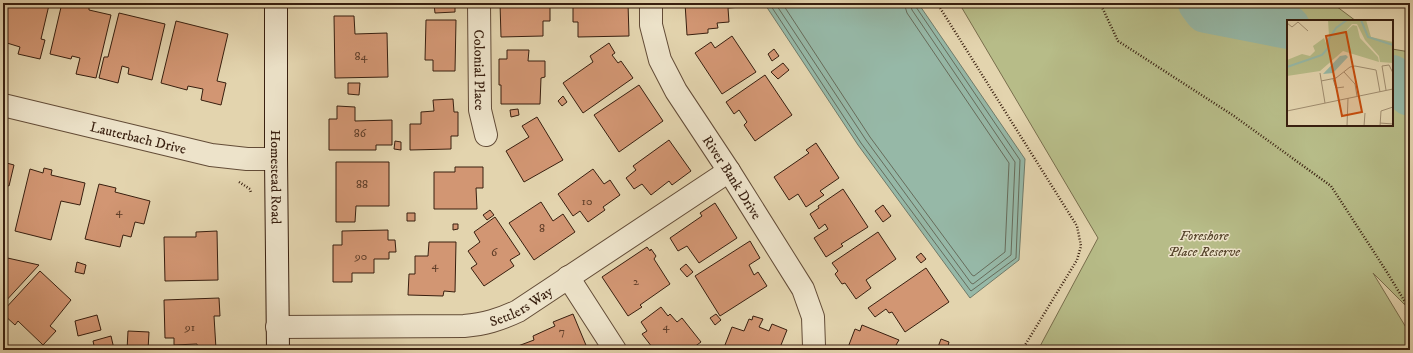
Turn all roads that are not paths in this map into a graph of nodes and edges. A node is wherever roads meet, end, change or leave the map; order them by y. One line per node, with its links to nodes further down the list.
1 (276, 3): 6 (street, Homestead Road)
2 (479, 3): 5 (street, Colonial Place)
3 (651, 3): 7 (street, River Bank Drive)
4 (3, 104): 6 (street, Lauterbach Drive)
5 (486, 135)
6 (276, 158): 9 (street, Homestead Road)
7 (729, 171): 8 (street, Settlers Way); 12 (street, River Bank Drive)
8 (568, 277): 9 (street, Settlers Way); 11 (street)
9 (277, 326): 10 (street, Homestead Road)
10 (278, 350)
11 (615, 350)
12 (813, 350)

